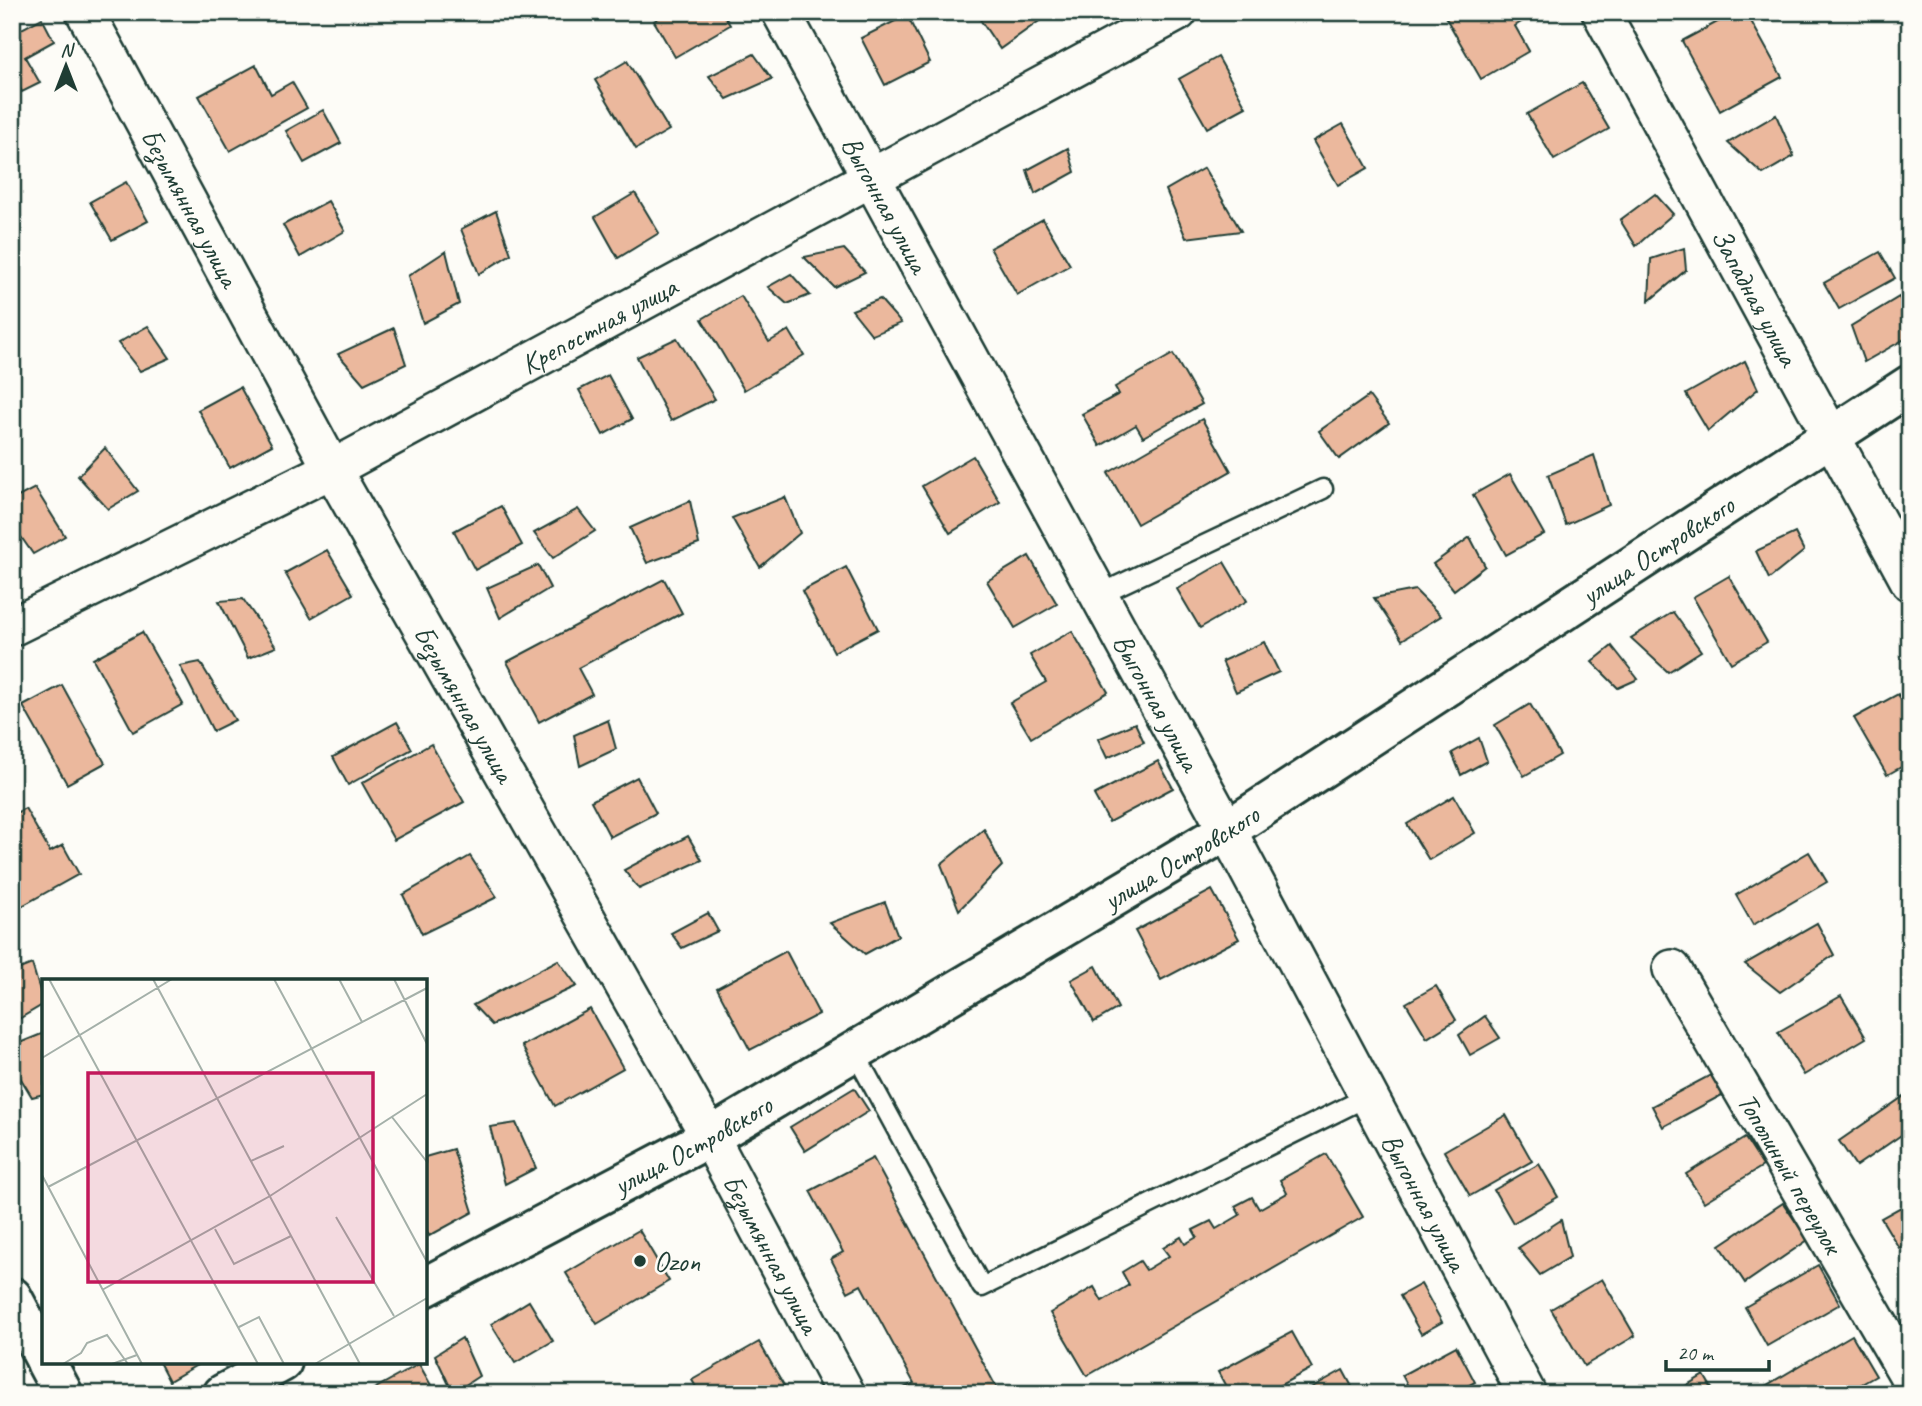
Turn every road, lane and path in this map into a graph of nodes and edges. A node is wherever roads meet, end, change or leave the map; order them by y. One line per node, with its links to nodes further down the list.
1 (85, 12): 8 (street, Безымянная улица)
2 (781, 12): 5 (street, Выгонная улица)
3 (1178, 12): 5 (street, Крепостная улица)
4 (1601, 12): 7 (street, Западная улица)
5 (869, 177): 8 (street, Крепостная улица); 11 (street, Выгонная улица)
6 (1910, 385): 7 (street, улица Островского)
7 (1832, 437): 10 (street, Западная улица); 13 (street, улица Островского)
8 (332, 470): 12 (street, Крепостная улица); 17 (street, Безымянная улица)
9 (1323, 489): 11 (lane)
10 (1910, 582)
11 (1098, 595): 13 (street, Выгонная улица)
12 (12, 627)
13 (1227, 830): 15 (street, улица Островского); 16 (street, Выгонная улица)
14 (1672, 969): 23 (street, Тополиный переулок)
15 (854, 1051): 16 (lane); 17 (street, улица Островского)
16 (1369, 1096): 27 (street, Выгонная улица)
17 (710, 1137): 18 (street, улица Островского); 26 (street, Безымянная улица)
18 (427, 1286)
19 (12, 1297): 20 (street)
20 (42, 1353)
21 (47, 1364): 24 (street)
22 (278, 1364): 25 (street)
23 (1910, 1378)
24 (63, 1394)
25 (223, 1394)
26 (846, 1394)
27 (1527, 1394)

